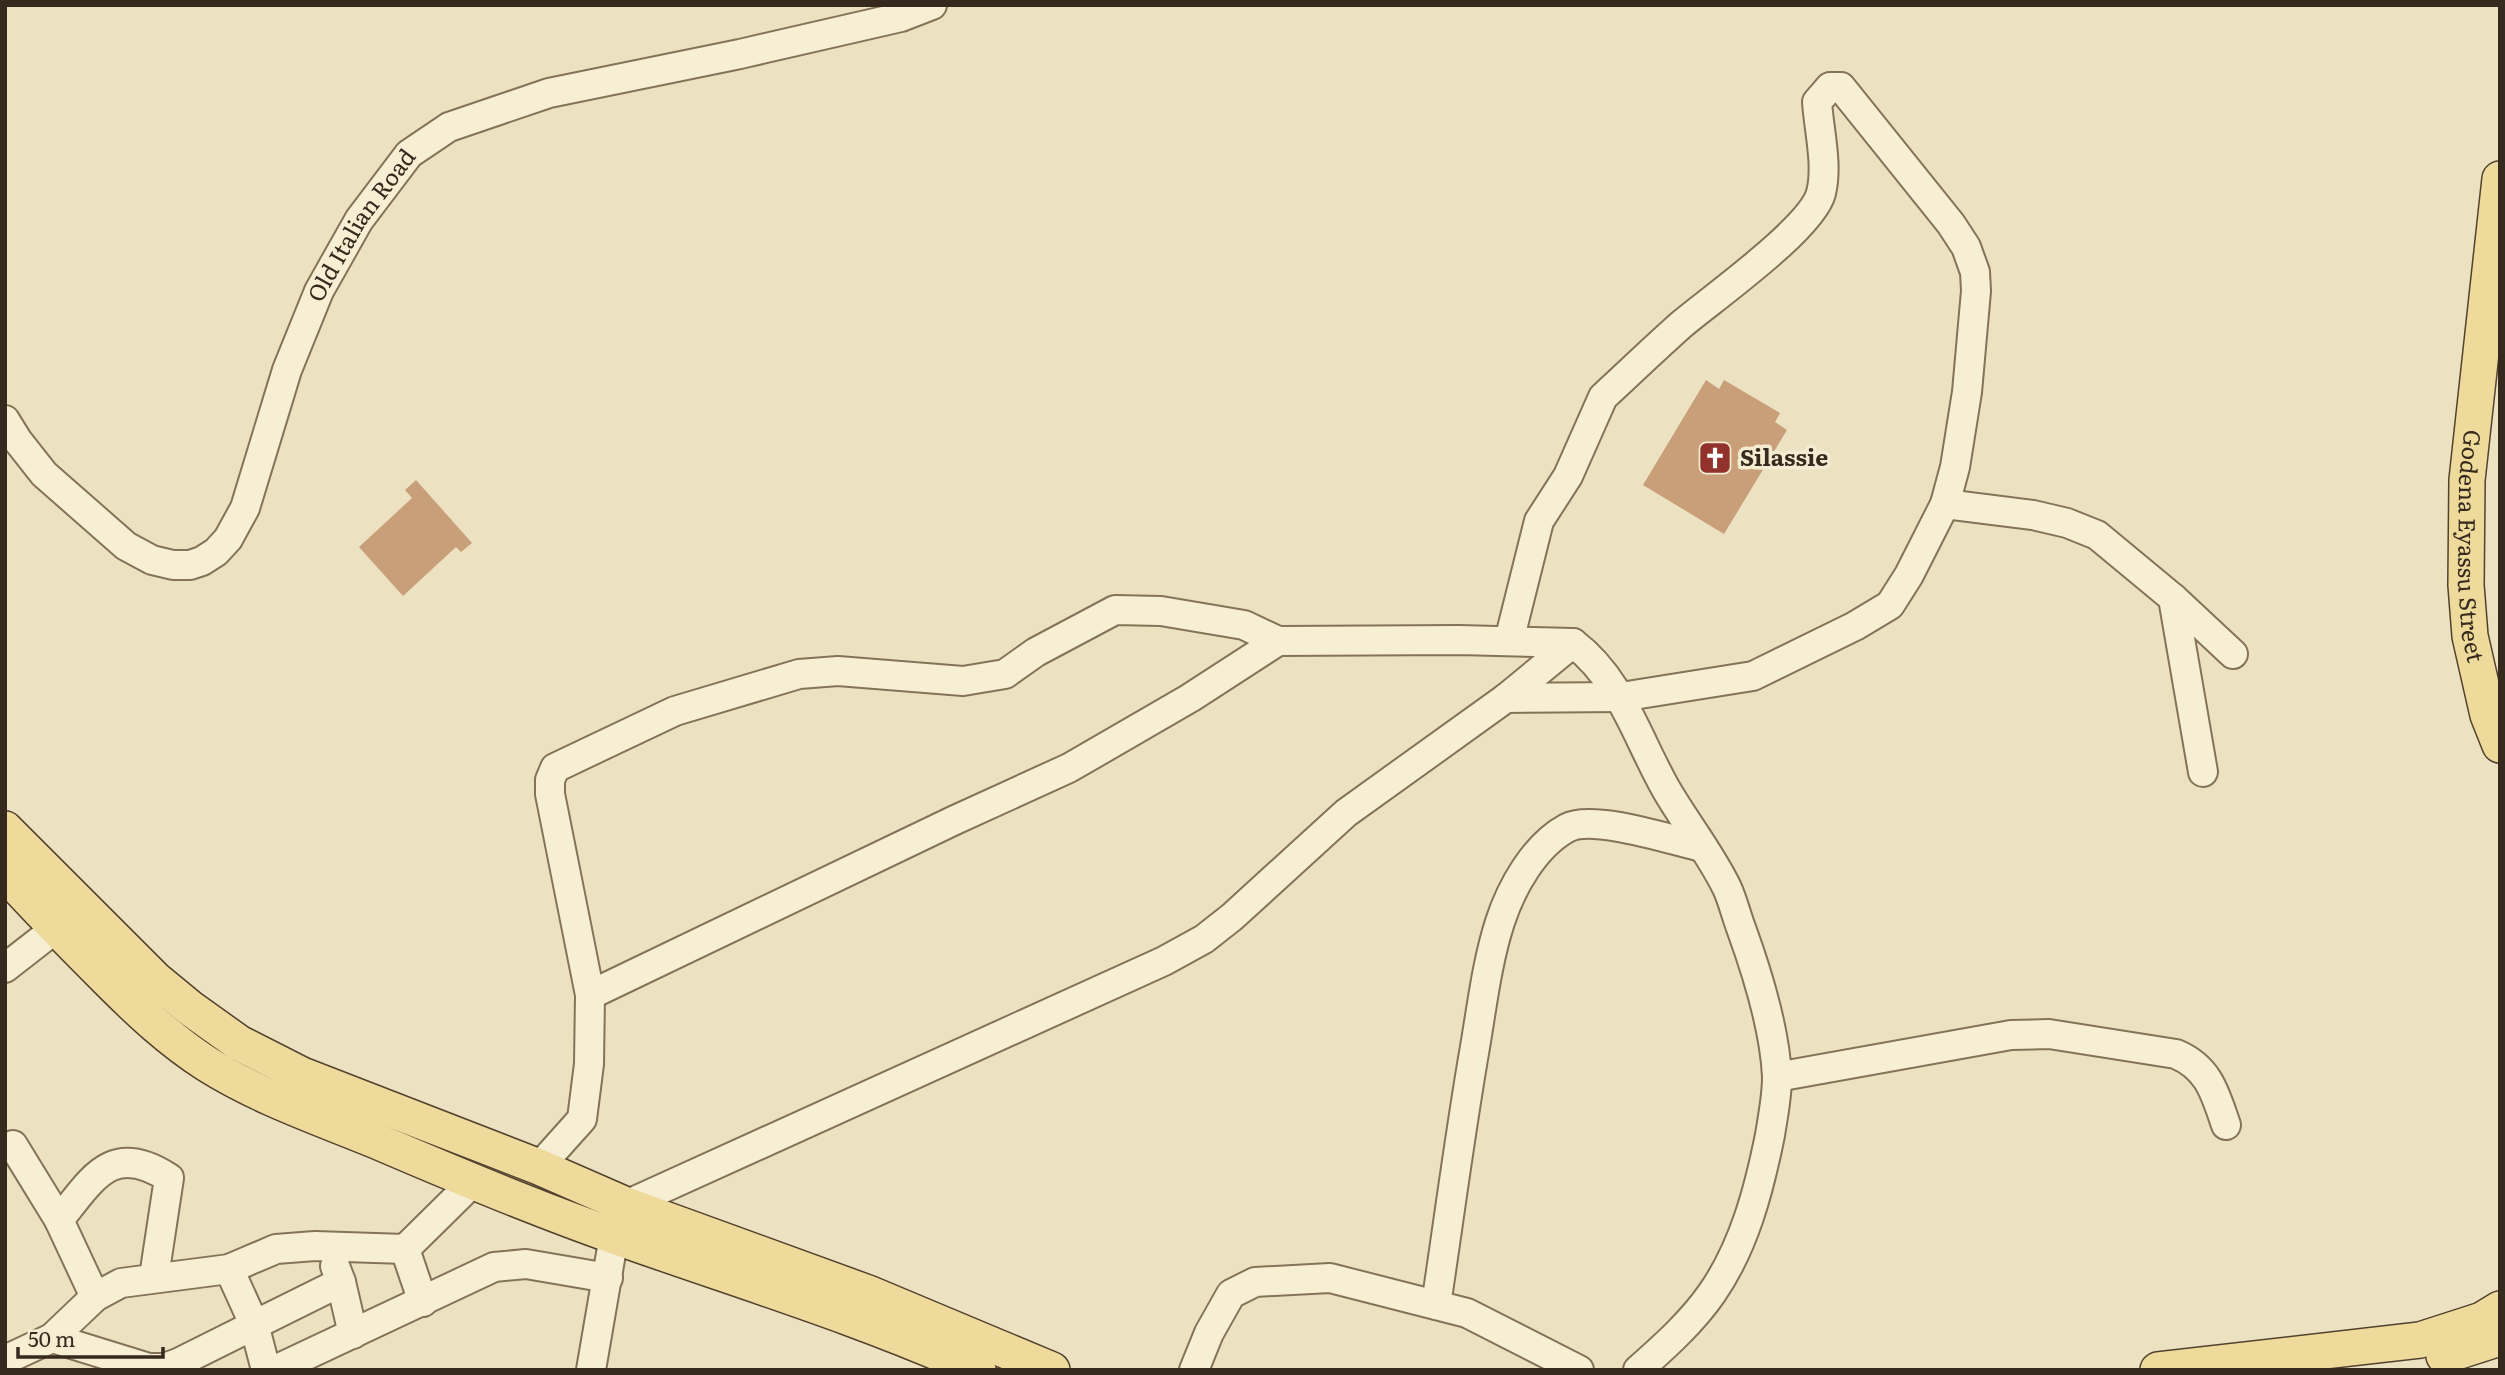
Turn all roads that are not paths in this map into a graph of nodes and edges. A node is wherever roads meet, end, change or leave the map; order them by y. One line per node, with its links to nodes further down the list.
1 (932, 5): 3 (street, Old Italian Road)
2 (2500, 179): 12 (main road, Godena Eyassu Street)
3 (5, 419)
4 (1945, 504): 5 (street); 7 (street); 10 (street)
5 (2173, 598): 9 (street); 13 (street)
6 (1278, 641): 7 (street); 20 (street); 20 (street)
7 (1509, 641): 8 (street)
8 (1573, 643): 10 (street); 11 (street)
9 (2233, 654)
10 (1621, 697): 11 (street); 15 (street)
11 (1506, 698): 27 (street)
12 (2500, 745)
13 (2203, 772)
14 (5, 829): 17 (main road)
15 (1702, 846): 21 (street); 36 (street)
16 (5, 873): 18 (main road)
17 (83, 906): 18 (street); 24 (main road)
18 (57, 930): 19 (street); 25 (main road)
19 (5, 968)
20 (590, 995): 24 (street)
21 (1777, 1077): 22 (street); 51 (street)
22 (2226, 1125)
23 (13, 1145): 26 (street)
24 (539, 1167): 27 (main road)
25 (473, 1182): 27 (main road); 29 (street)
26 (59, 1220): 31 (street); 34 (street)
27 (620, 1220): 32 (street); 40 (main road)
28 (328, 1246): 29 (street); 30 (street); 33 (street)
29 (405, 1249): 35 (street)
30 (229, 1269): 31 (street); 38 (street)
31 (154, 1277): 34 (street)
32 (608, 1278): 35 (street); 46 (street)
33 (341, 1282): 38 (street); 39 (street)
34 (96, 1297): 41 (street)
35 (423, 1302): 39 (street)
36 (1436, 1305): 49 (street); 50 (street)
37 (2500, 1309): 52 (main road)
38 (254, 1324): 44 (street); 45 (street)
39 (353, 1334): 44 (street)
40 (936, 1335): 47 (main road); 48 (main road)
41 (52, 1338): 43 (street); 45 (street)
42 (2500, 1338): 53 (main road)
43 (8, 1362)
44 (279, 1368)
45 (148, 1369)
46 (591, 1370)
47 (978, 1370)
48 (1052, 1370)
49 (1194, 1370)
50 (1579, 1370)
51 (1638, 1370)
52 (2158, 1370)
53 (2364, 1370)

